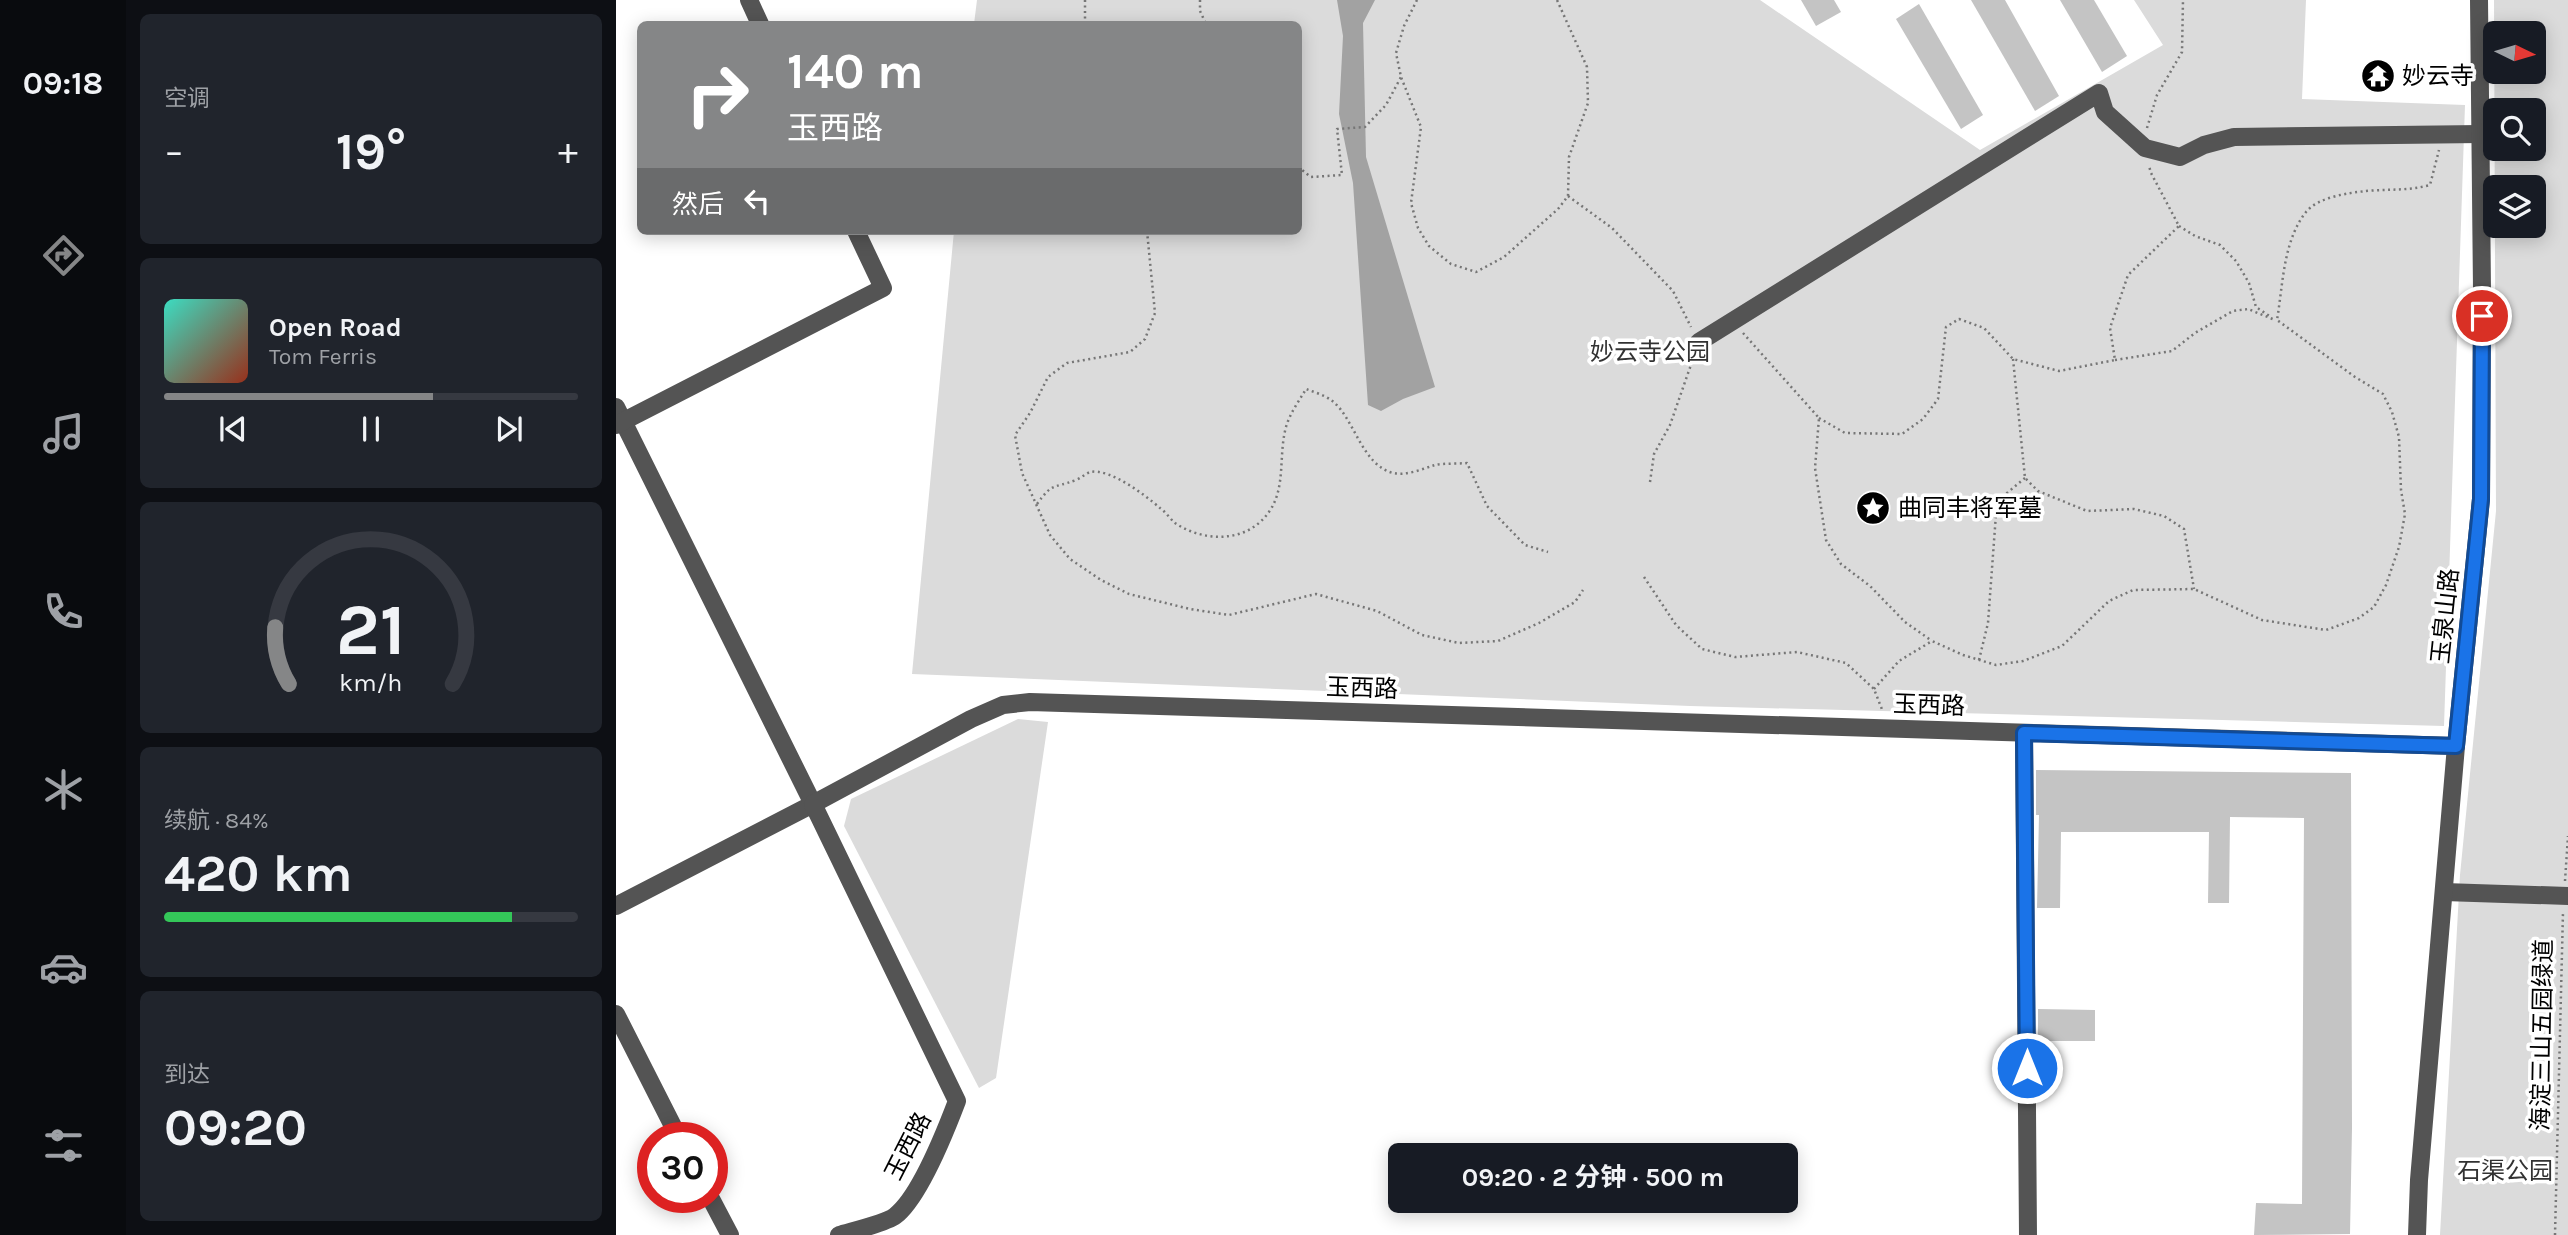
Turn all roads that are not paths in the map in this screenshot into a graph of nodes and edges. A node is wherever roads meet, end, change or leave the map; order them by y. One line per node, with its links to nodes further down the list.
1 (749, 0): 3 (street)
2 (2480, 0): 4 (street, 玉泉山路)
3 (759, 21)
4 (2481, 134): 6 (street); 9 (street, 玉泉山路)
5 (858, 235): 7 (street)
6 (1699, 342)
7 (618, 418): 10 (street)
8 (2024, 733): 9 (street, 玉西路); 10 (street, 玉西路); 19 (street)
9 (2456, 746): 11 (street, 玉泉山路)
10 (813, 804): 13 (street); 18 (street, 玉西路)
11 (2444, 892): 12 (street); 20 (street, 玉泉山路)
12 (2566, 896)
13 (616, 906)
14 (616, 1014): 15 (street)
15 (671, 1122)
16 (718, 1213): 17 (street)
17 (730, 1235)
18 (839, 1235)
19 (2028, 1235)
20 (2417, 1235)

